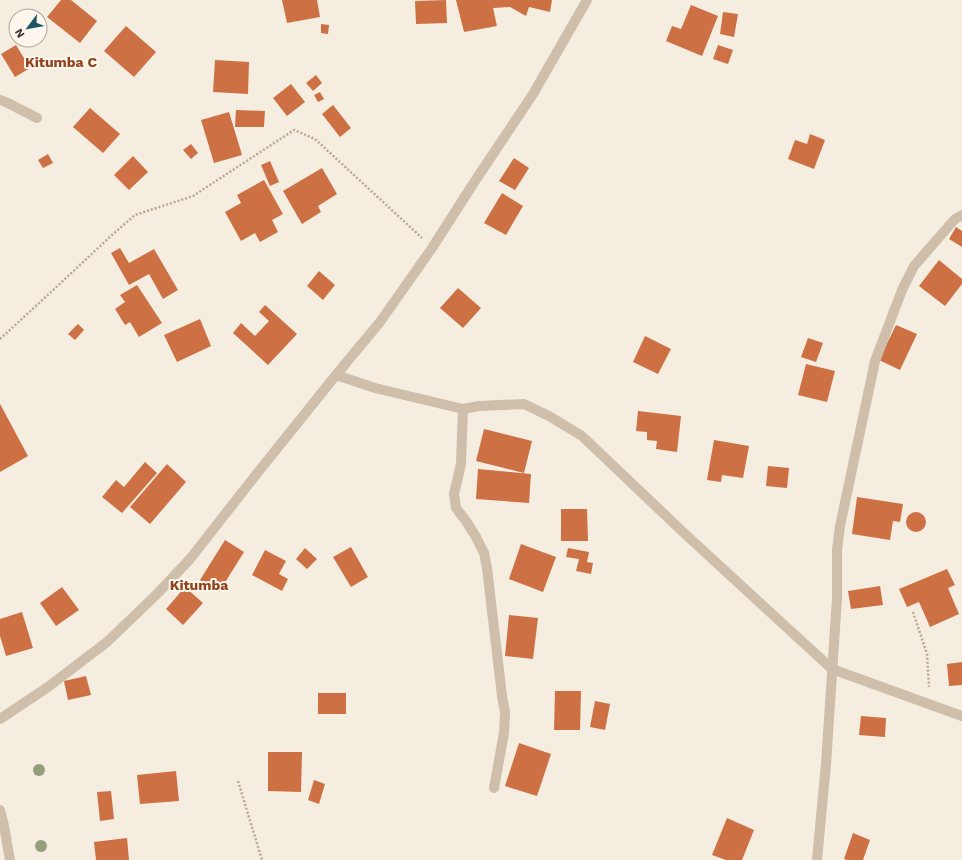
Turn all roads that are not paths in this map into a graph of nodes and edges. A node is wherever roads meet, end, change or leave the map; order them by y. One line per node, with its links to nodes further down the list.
1 (587, 0): 5 (street)
2 (0, 100): 3 (street)
3 (37, 118)
4 (962, 215): 7 (street)
5 (336, 375): 6 (street); 9 (street)
6 (463, 409): 7 (street); 10 (street)
7 (832, 669): 8 (street); 13 (street)
8 (962, 716)
9 (0, 719)
10 (494, 788)
11 (0, 810): 12 (street)
12 (10, 860)
13 (817, 860)

